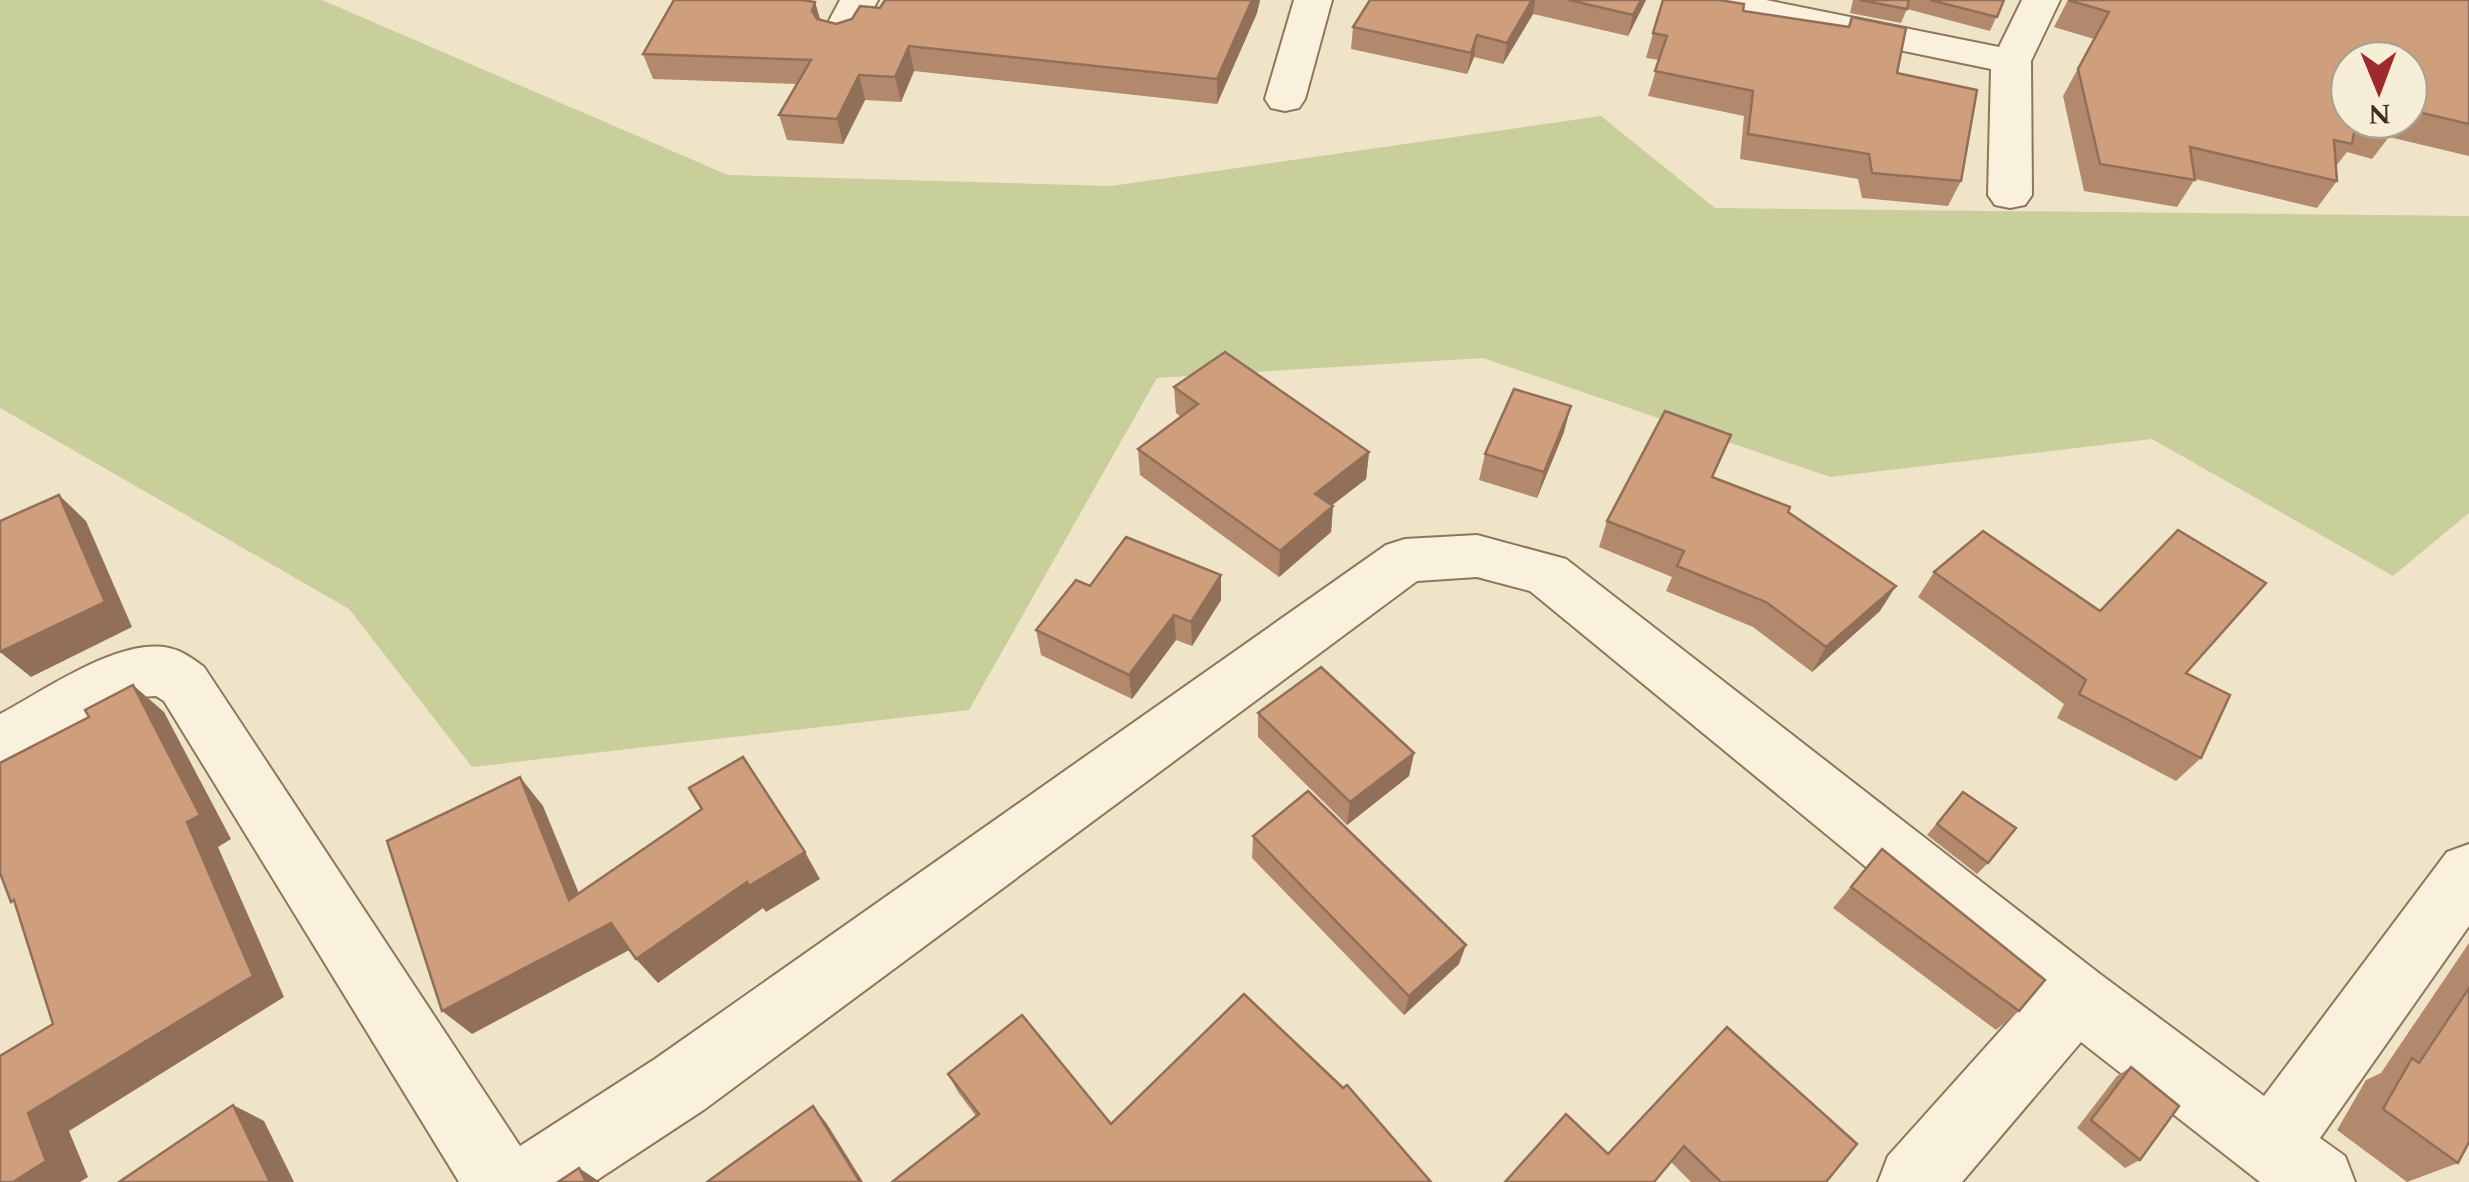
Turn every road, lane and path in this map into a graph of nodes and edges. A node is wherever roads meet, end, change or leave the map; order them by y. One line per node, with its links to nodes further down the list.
1 (859, 0): 5 (street)
2 (1313, 0): 7 (street)
3 (1711, 0): 6 (street)
4 (2041, 0): 6 (street)
5 (841, 34)
6 (2011, 61): 8 (street)
7 (1285, 99)
8 (2010, 195)
9 (0, 743): 13 (street)
10 (2469, 873): 12 (street)
11 (2076, 996): 12 (street); 14 (street); 15 (street)
12 (2296, 1163)
13 (501, 1182)
14 (529, 1182)
15 (1914, 1182)

